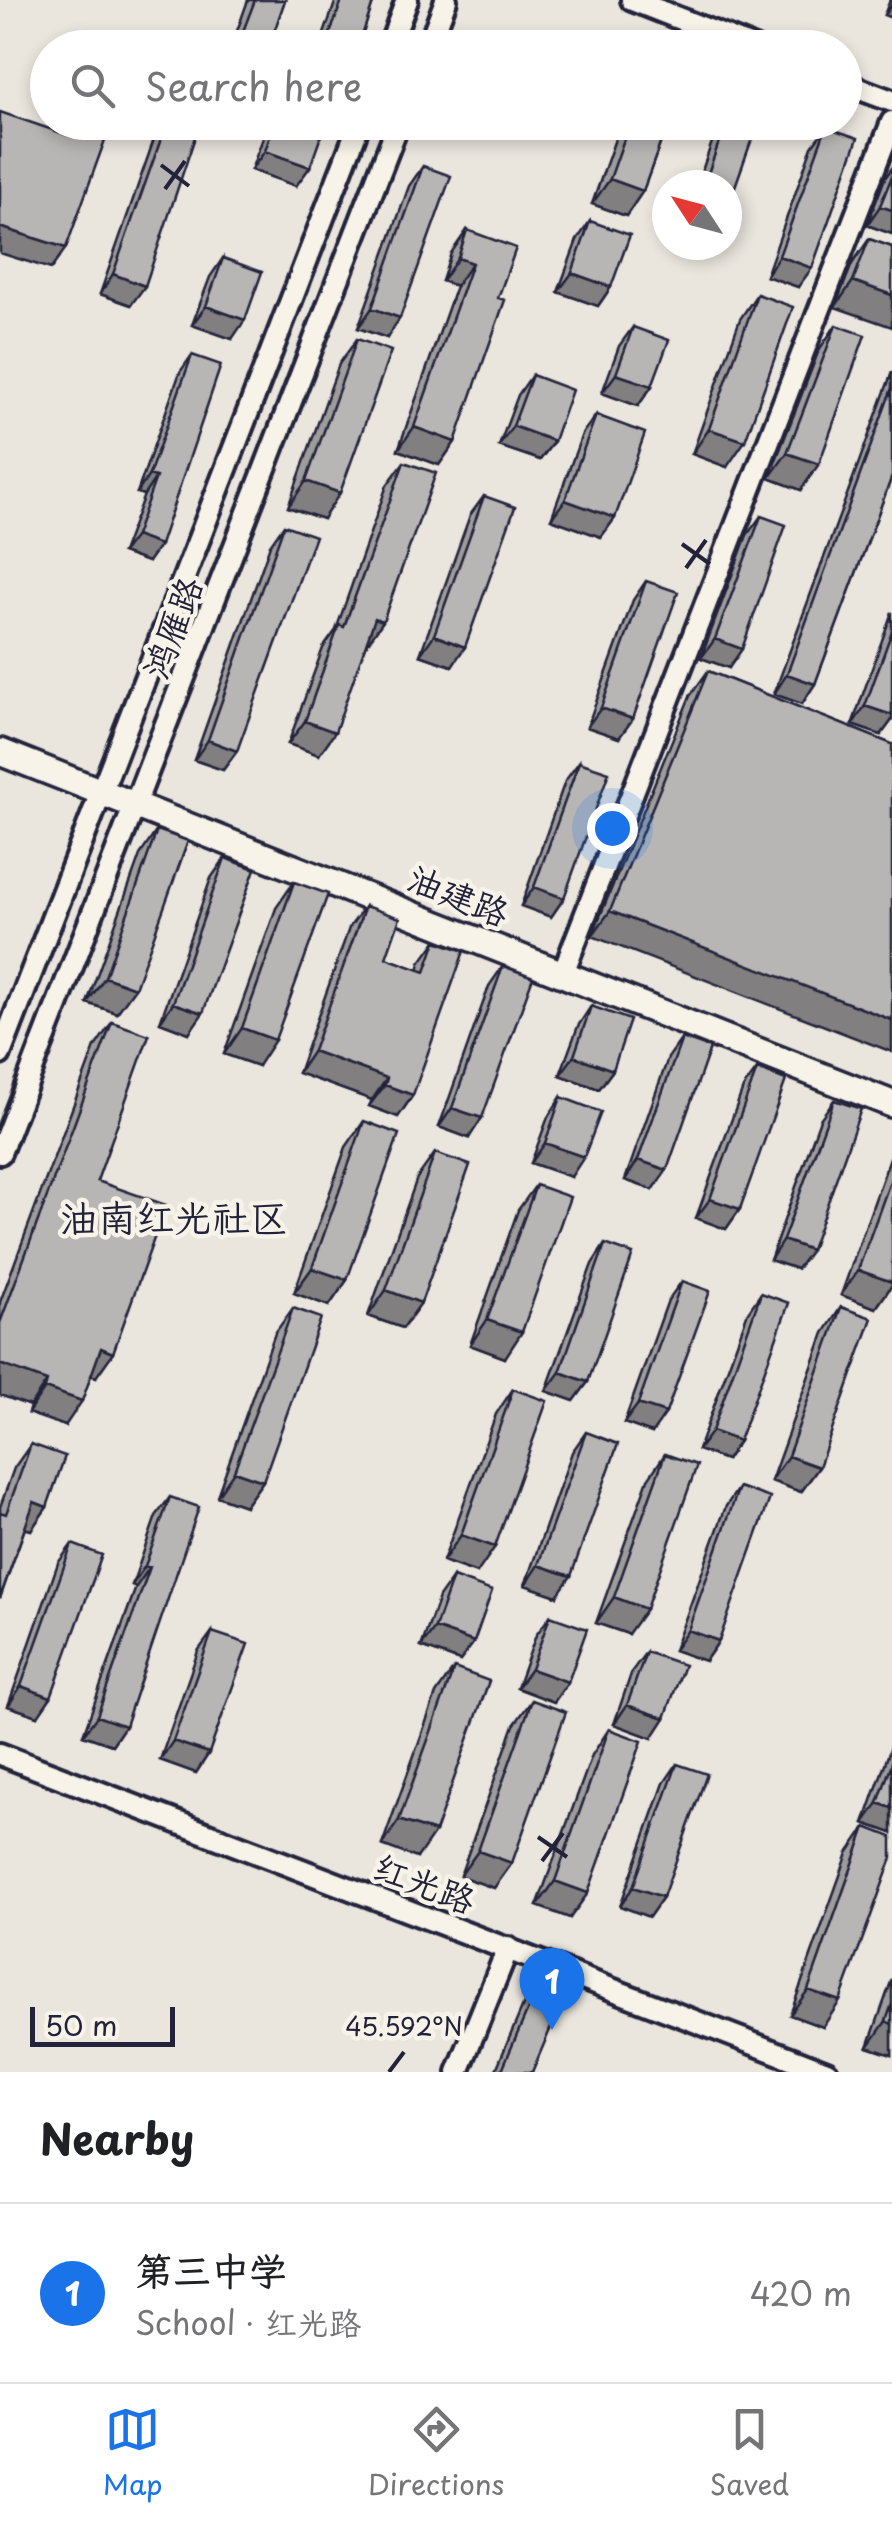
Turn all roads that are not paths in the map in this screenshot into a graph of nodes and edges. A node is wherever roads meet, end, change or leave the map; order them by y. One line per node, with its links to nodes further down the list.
1 (407, 0): 4 (street)
2 (446, 0): 5 (street)
3 (632, 0): 6 (street)
4 (396, 30)
5 (435, 30)
6 (708, 30)
7 (862, 90): 8 (street)
8 (892, 101)
9 (892, 122): 15 (street)
10 (353, 140): 13 (street, 鸿雁路)
11 (392, 140): 14 (street, 鸿雁路)
12 (0, 752): 13 (main road, 油建路)
13 (102, 790): 14 (main road, 油建路); 16 (street, 鸿雁路)
14 (138, 804): 15 (main road, 油建路); 18 (street, 鸿雁路)
15 (563, 973): 17 (main road, 油建路)
16 (0, 1054)
17 (892, 1104)
18 (0, 1153)
19 (0, 1754): 20 (street, 红光路)
20 (508, 1948): 21 (street); 22 (street, 红光路)
21 (458, 2072)
22 (826, 2072)

